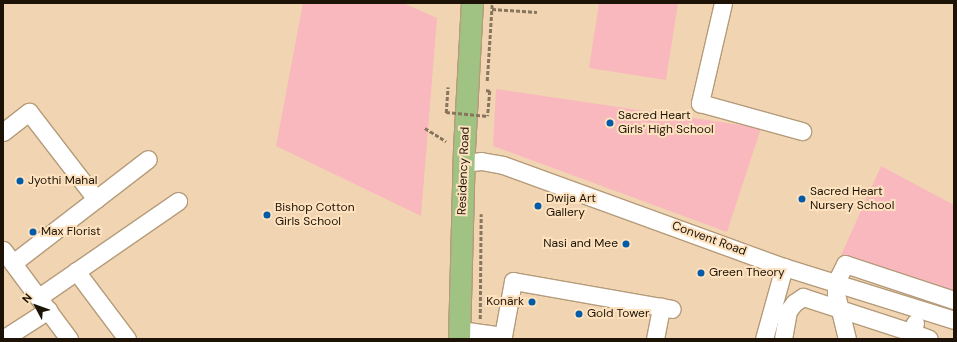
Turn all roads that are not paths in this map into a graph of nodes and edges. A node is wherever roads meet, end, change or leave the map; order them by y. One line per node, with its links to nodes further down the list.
1 (472, 3): 6 (main road, Residency Road)
2 (723, 3): 3 (street)
3 (802, 131)
4 (3, 132): 7 (street)
5 (148, 159): 7 (street)
6 (463, 163): 11 (street, Convent Road); 20 (main road, Residency Road)
7 (96, 199): 10 (street)
8 (178, 201): 12 (street)
9 (3, 250): 10 (street)
10 (14, 264): 15 (street)
11 (784, 267): 13 (street, Convent Road); 25 (street)
12 (76, 271): 15 (street); 23 (street)
13 (836, 282): 14 (street); 16 (street, Convent Road); 17 (street)
14 (954, 300)
15 (44, 304): 21 (street); 22 (street)
16 (920, 310): 18 (street, Convent Road); 19 (street)
17 (841, 311): 19 (street); 26 (street); 27 (street)
18 (954, 320)
19 (911, 332): 28 (street)
20 (466, 334): 24 (street)
21 (3, 339)
22 (69, 339)
23 (127, 339)
24 (655, 339)
25 (764, 339)
26 (783, 339)
27 (847, 339)
28 (929, 339)

